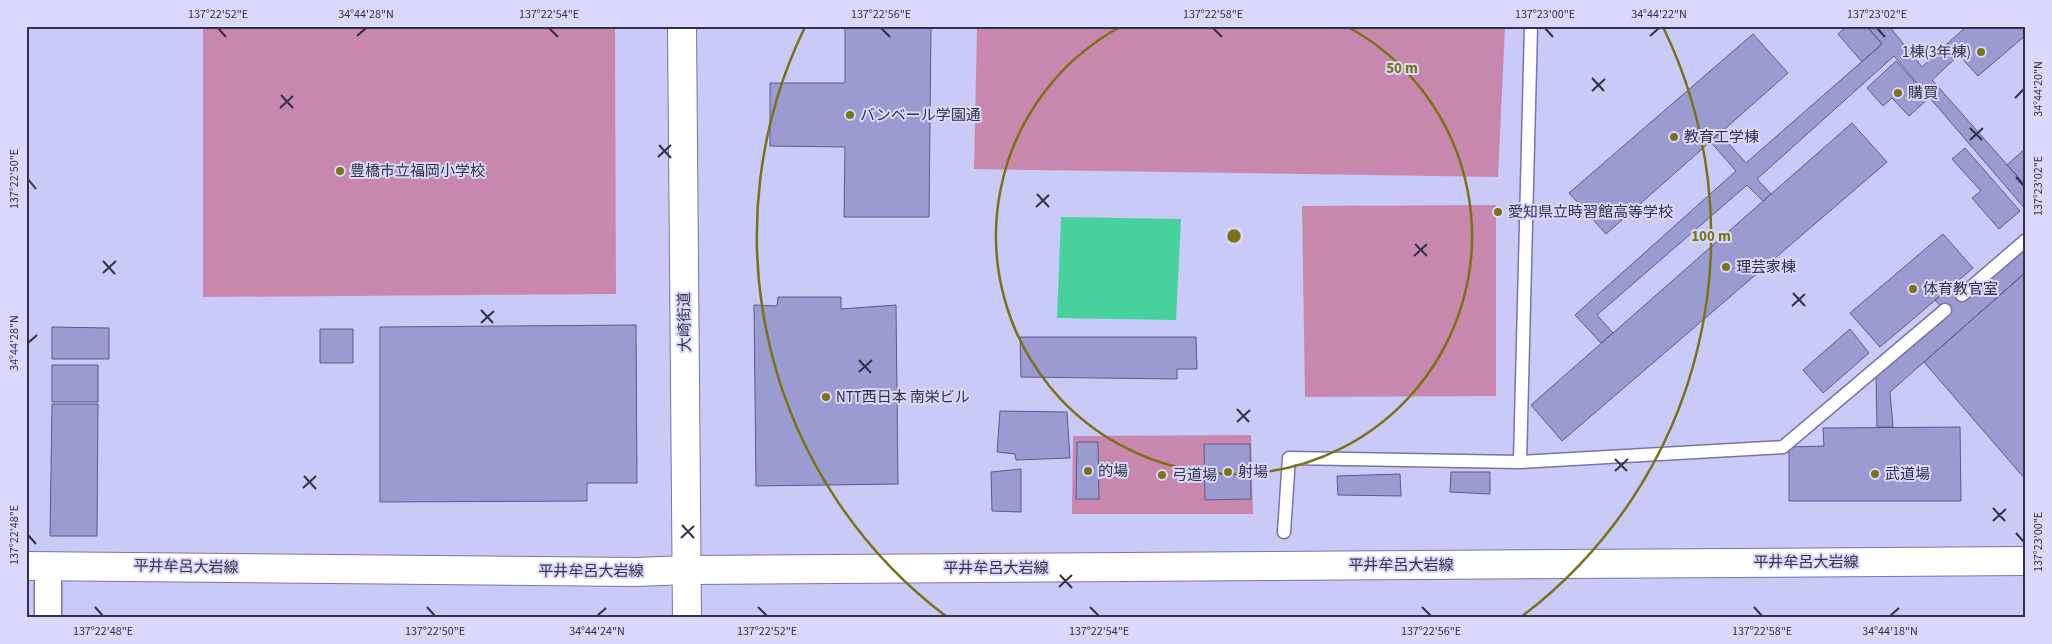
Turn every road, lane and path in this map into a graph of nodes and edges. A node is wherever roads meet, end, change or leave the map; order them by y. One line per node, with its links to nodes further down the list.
1 (682, 26): 10 (main road, 大崎街道)
2 (1531, 26): 6 (lane)
3 (2026, 240): 4 (lane)
4 (1962, 295)
5 (1945, 310): 6 (lane)
6 (1520, 462): 7 (lane)
7 (1284, 532)
8 (2026, 560): 10 (main road, 平井牟呂大岩線)
9 (37, 566): 10 (main road, 平井牟呂大岩線); 11 (street)
10 (687, 570): 12 (main road, 大崎街道)
11 (48, 618)
12 (687, 618)

